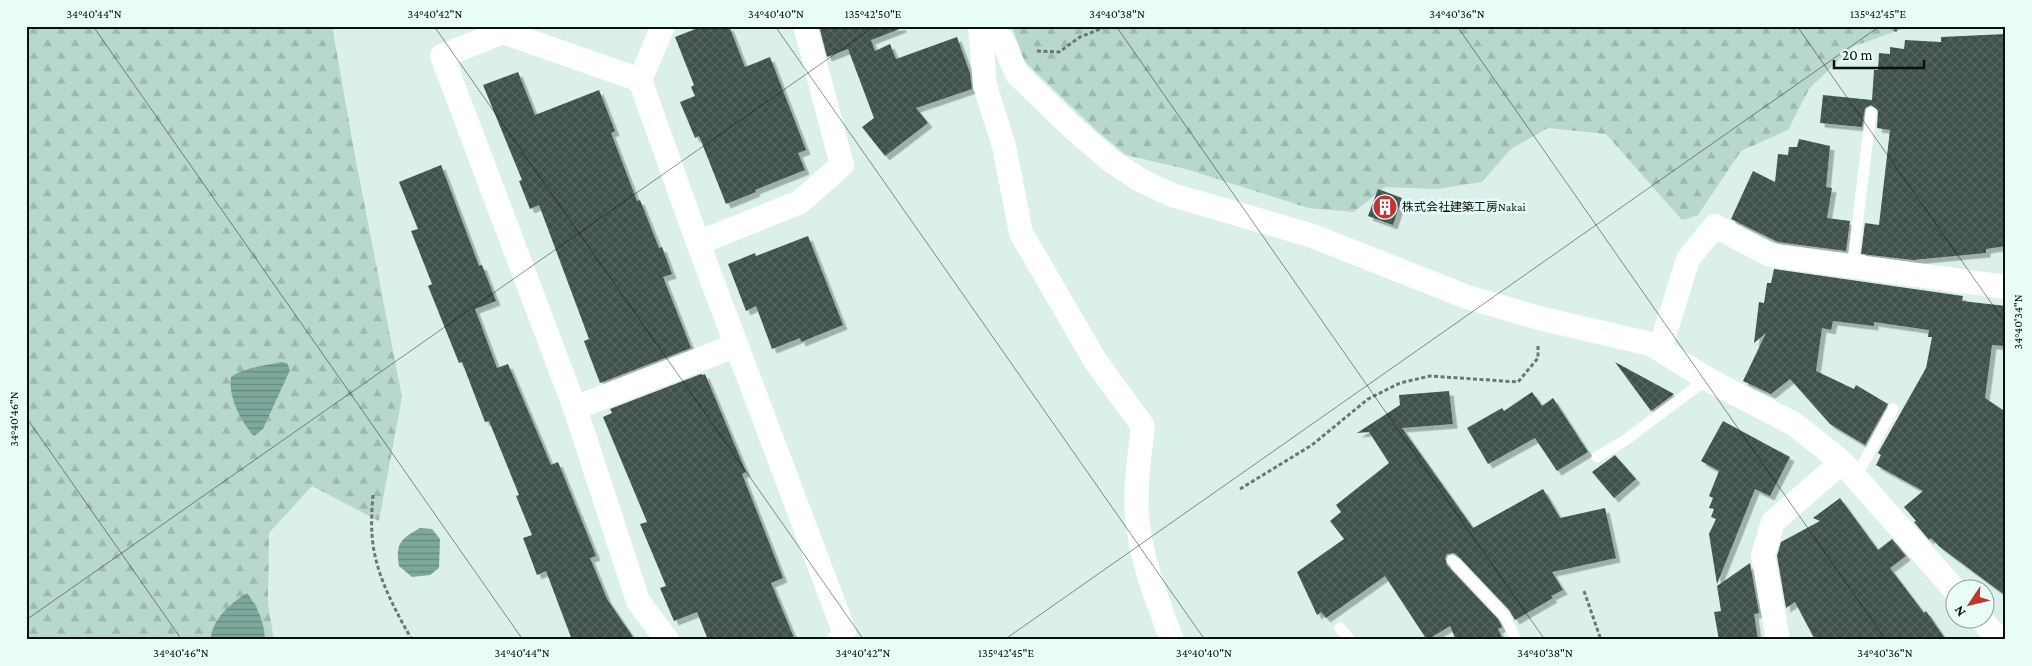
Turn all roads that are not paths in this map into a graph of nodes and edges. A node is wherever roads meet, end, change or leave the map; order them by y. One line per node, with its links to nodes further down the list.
1 (663, 26): 5 (street)
2 (805, 26): 7 (street)
3 (980, 26): 23 (street)
4 (995, 34): 11 (street)
5 (640, 80): 7 (street); 13 (street)
6 (1871, 112): 8 (lane)
7 (698, 243): 10 (street)
8 (1852, 268): 9 (street); 11 (street)
9 (2006, 287)
10 (737, 345): 13 (street); 22 (street)
11 (1660, 349): 12 (street)
12 (1707, 379): 15 (lane); 16 (street)
13 (575, 408): 21 (street)
14 (1893, 409): 16 (lane)
15 (1596, 457)
16 (1849, 470): 18 (street); 26 (street)
17 (1452, 560): 25 (lane)
18 (1944, 578)
19 (1340, 628): 24 (lane)
20 (1989, 628): 27 (street)
21 (667, 640)
22 (840, 640)
23 (1172, 640)
24 (1350, 640)
25 (1516, 640)
26 (1778, 640)
27 (1999, 640)

